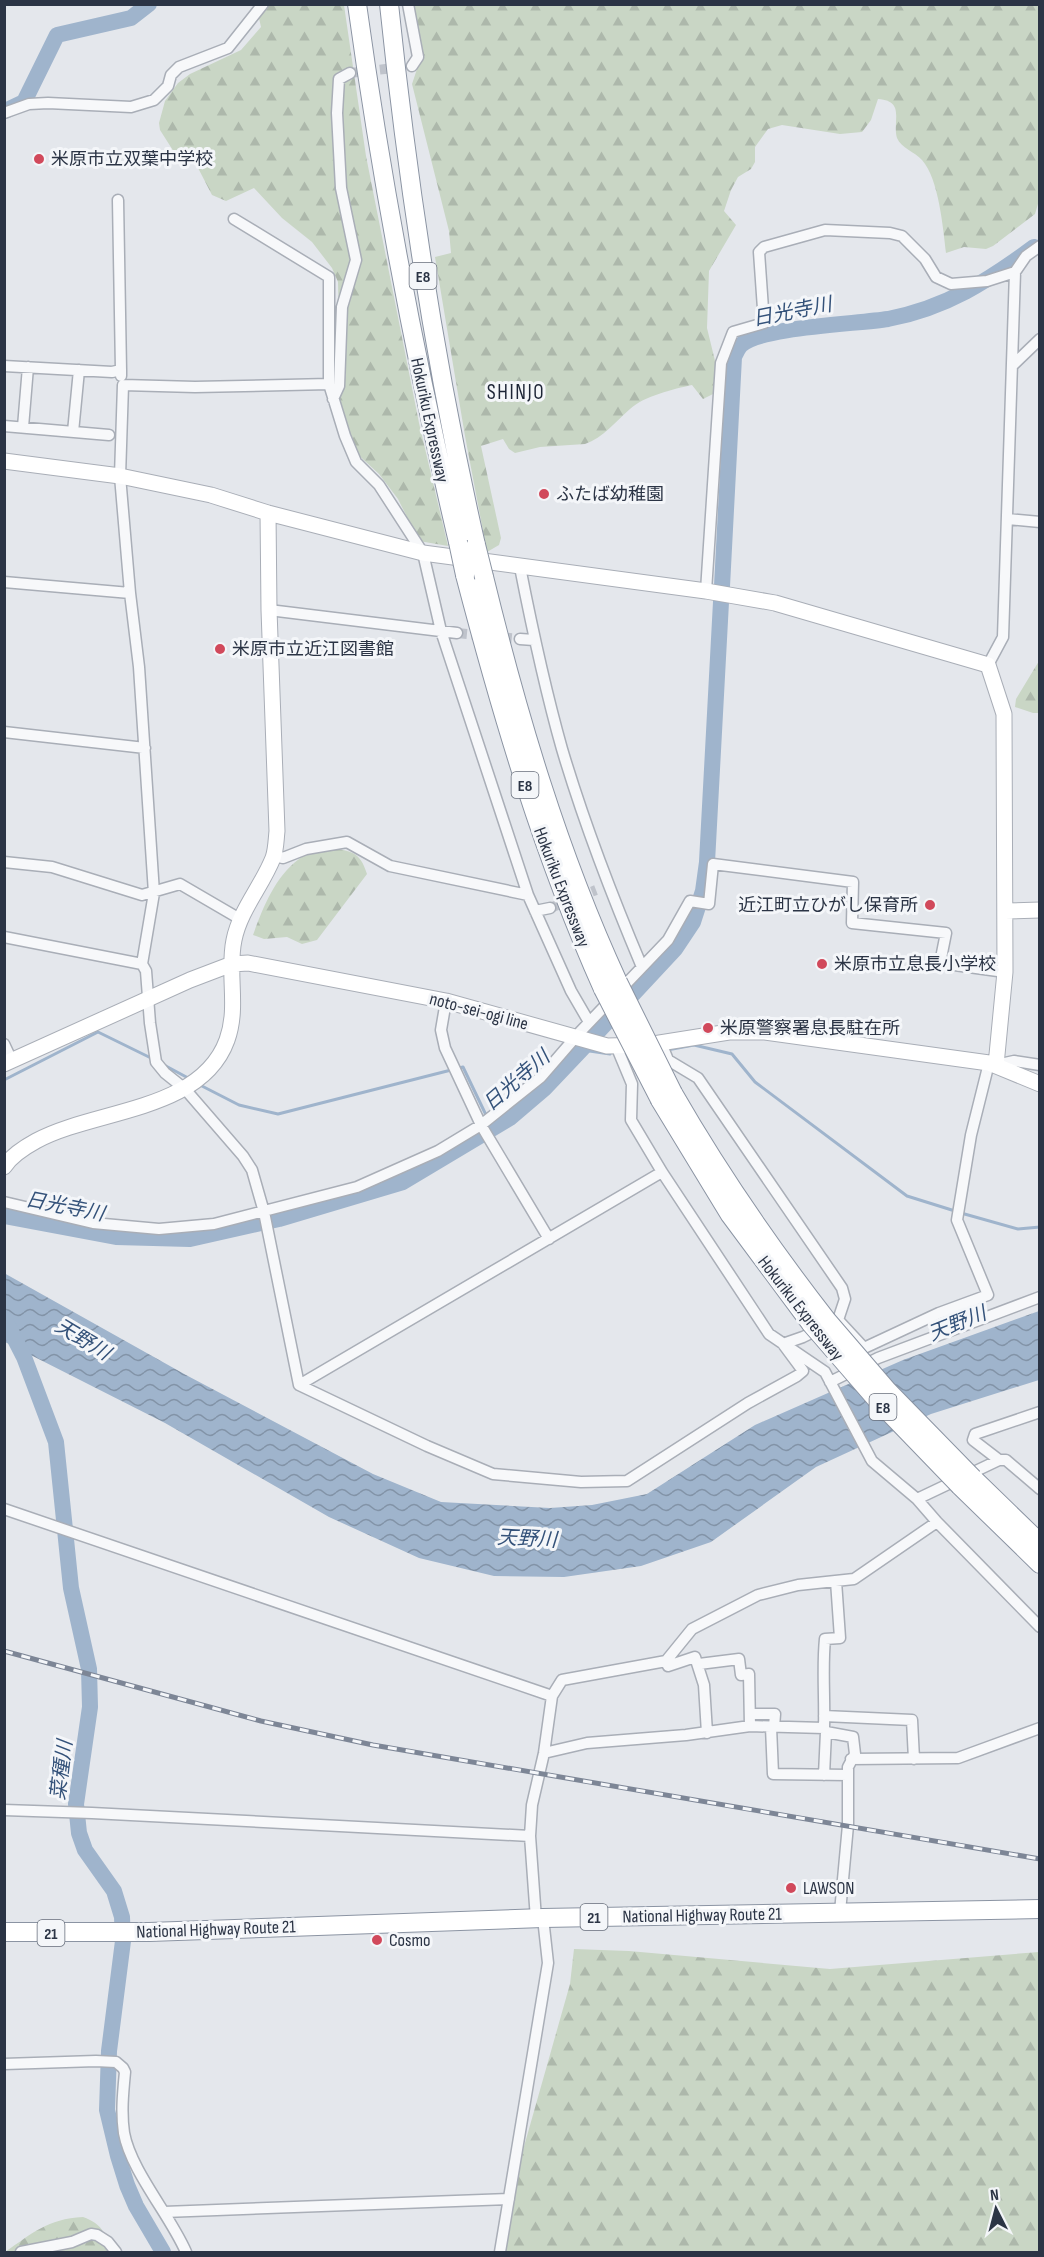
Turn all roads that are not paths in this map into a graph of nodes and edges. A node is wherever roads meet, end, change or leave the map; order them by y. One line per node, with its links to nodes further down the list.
1 (263, 4): 7 (street)
2 (357, 4): 32 (highway, Hokuriku Expressway / E8, bridge)
3 (389, 4): 32 (highway, Hokuriku Expressway / E8, bridge)
4 (408, 4): 5 (street)
5 (412, 66)
6 (350, 73): 20 (street)
7 (4, 113)
8 (118, 200): 17 (street)
9 (234, 219): 18 (street)
10 (1040, 246): 11 (street)
11 (1015, 272): 13 (street); 34 (street)
12 (1040, 339): 13 (street)
13 (1013, 365): 28 (street)
14 (4, 366): 15 (street)
15 (28, 367): 16 (street); 22 (street)
16 (79, 370): 17 (street); 23 (street)
17 (121, 370): 19 (street)
18 (329, 384): 19 (street); 20 (street)
19 (123, 386): 26 (street)
20 (333, 399): 30 (street)
21 (4, 426): 22 (street)
22 (23, 427): 23 (street)
23 (73, 432): 24 (street)
24 (109, 435)
25 (4, 461): 26 (street)
26 (120, 476): 27 (street); 35 (street)
27 (268, 513): 30 (street); 36 (street)
28 (1008, 519): 29 (street); 41 (street)
29 (1040, 522)
30 (423, 554): 31 (street); 37 (street)
31 (520, 567): 34 (street); 40 (street)
32 (475, 576): 79 (highway, Hokuriku Expressway / E8, bridge)
33 (4, 582): 35 (street)
34 (706, 591): 41 (street)
35 (130, 593): 43 (street)
36 (269, 610): 37 (street); 44 (street)
37 (441, 631): 38 (street); 49 (street)
38 (458, 633)
39 (520, 639): 40 (street)
40 (534, 640): 46 (street)
41 (988, 665): 51 (street)
42 (4, 732): 43 (street)
43 (145, 748): 48 (street)
44 (274, 856): 49 (street); 54 (street)
45 (4, 862): 48 (street)
46 (608, 885): 47 (street); 58 (street)
47 (596, 890)
48 (154, 893): 54 (street); 56 (street)
49 (528, 895): 53 (street)
50 (550, 908): 53 (street)
51 (1005, 910): 52 (street); 59 (street)
52 (1040, 910)
53 (535, 911): 62 (street)
54 (240, 919): 57 (street)
55 (4, 937): 56 (street)
56 (142, 964): 60 (street)
57 (232, 964): 60 (street, noto-sei-ogi line); 61 (street, noto-sei-ogi line); 71 (street)
58 (642, 967): 59 (street); 62 (street)
59 (1005, 972): 68 (street)
60 (148, 1000): 67 (street, noto-sei-ogi line); 71 (street)
61 (446, 1001): 63 (street, noto-sei-ogi line); 72 (street)
62 (589, 1022): 63 (street)
63 (578, 1038): 66 (street, noto-sei-ogi line); 72 (street)
64 (661, 1043): 66 (street, noto-sei-ogi line); 68 (street, noto-sei-ogi line); 79 (street)
65 (4, 1044): 67 (street)
66 (617, 1047): 74 (street)
67 (8, 1062)
68 (993, 1064): 69 (street); 70 (street, noto-sei-ogi line); 79 (street)
69 (1040, 1065)
70 (1040, 1084)
71 (185, 1089): 73 (street); 76 (street)
72 (481, 1125): 76 (street); 77 (street)
73 (4, 1167)
74 (662, 1172): 77 (street); 80 (street)
75 (4, 1202): 76 (street)
76 (264, 1214): 82 (street)
77 (549, 1239): 82 (street)
78 (1040, 1297): 81 (street)
79 (825, 1321): 80 (street); 85 (highway, Hokuriku Expressway / E8, bridge)
80 (783, 1344): 81 (street); 82 (street)
81 (830, 1382): 87 (street)
82 (298, 1385)
83 (1040, 1412): 84 (street)
84 (999, 1460): 86 (street); 87 (street)
85 (966, 1482): 90 (highway, Hokuriku Expressway / E8); 91 (highway, Hokuriku Expressway / E8)
86 (1040, 1489)
87 (917, 1499): 89 (street)
88 (4, 1509): 96 (street)
89 (937, 1522): 92 (street); 93 (street)
90 (1040, 1543)
91 (1040, 1564)
92 (836, 1581): 94 (street); 98 (street)
93 (1040, 1627)
94 (666, 1661): 95 (street); 96 (street)
95 (699, 1664): 97 (street); 103 (street)
96 (552, 1696): 104 (street)
97 (751, 1714): 99 (street); 100 (street)
98 (824, 1716): 102 (street); 105 (street)
99 (750, 1726): 100 (street); 103 (street)
100 (772, 1727): 102 (street); 107 (street)
101 (1040, 1728): 105 (street)
102 (825, 1730): 106 (street); 107 (street)
103 (707, 1733): 104 (street)
104 (544, 1753): 110 (street)
105 (914, 1758): 106 (street)
106 (851, 1759): 108 (street)
107 (824, 1775): 108 (street)
108 (848, 1775): 112 (street)
109 (4, 1810): 110 (street)
110 (530, 1836): 113 (street)
111 (1040, 1909): 112 (highway, National Highway Route 21 / 21)
112 (840, 1912): 113 (highway, National Highway Route 21 / 21)
113 (540, 1919): 114 (highway, National Highway Route 21 / 21); 116 (street)
114 (4, 1932)
115 (4, 2064): 117 (street)
116 (509, 2199): 117 (street); 121 (street)
117 (164, 2212): 120 (street)
118 (21, 2253): 119 (street)
119 (116, 2253)
120 (186, 2253)
121 (500, 2253)

